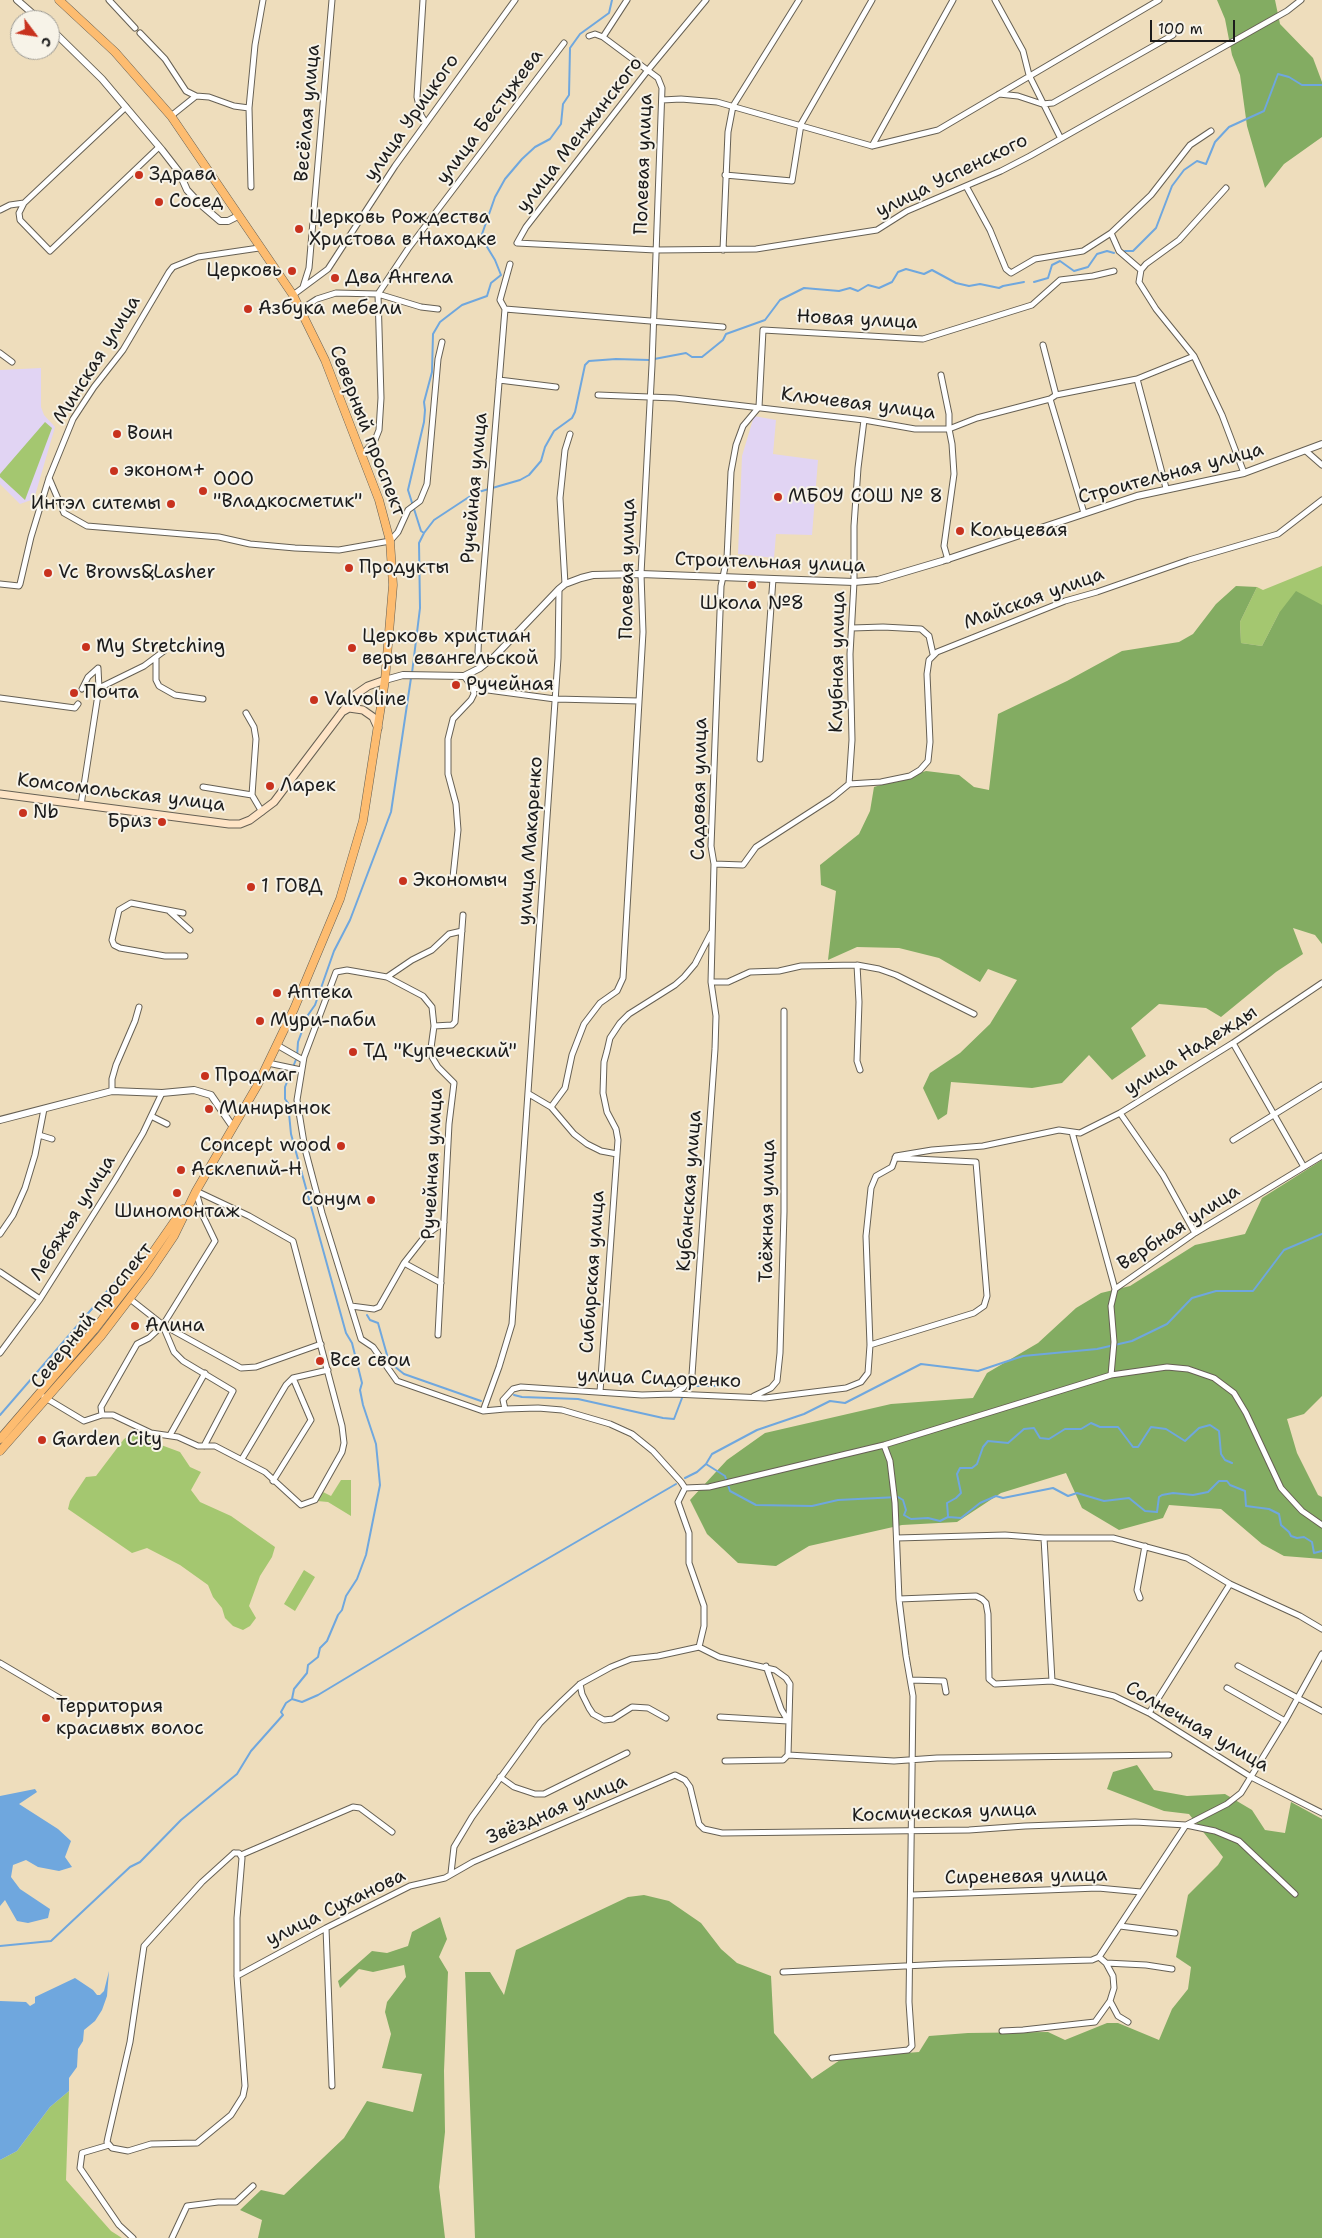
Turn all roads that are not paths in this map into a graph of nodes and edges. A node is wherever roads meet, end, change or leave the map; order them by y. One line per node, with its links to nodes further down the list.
1 (17, 0): 16 (street)
2 (59, 0): 33 (main road, Северный проспект)
3 (109, 0): 17 (street)
4 (263, 0): 32 (street)
5 (332, 0): 55 (street, Весёлая улица)
6 (423, 0): 34 (street)
7 (515, 0): 34 (street, улица Урицкого)
8 (627, 0): 22 (street)
9 (706, 0): 24 (street, улица Менжинского)
10 (799, 0): 31 (street)
11 (872, 0): 35 (street)
12 (953, 0): 38 (street)
13 (995, 0): 25 (street)
14 (1159, 0): 25 (street)
15 (1301, 0): 37 (street, улица Успенского)
16 (28, 10)
17 (135, 28)
18 (140, 33): 27 (street)
19 (589, 36): 22 (street)
20 (1173, 36): 29 (street)
21 (60, 37): 30 (street)
22 (603, 37): 24 (street, Полевая улица)
23 (564, 44): 56 (street, улица Бестужева)
24 (648, 70): 28 (street, Полевая улица); 48 (street, улица Менжинского)
25 (1029, 75): 26 (street); 29 (street)
26 (999, 94): 29 (street); 38 (street)
27 (196, 96): 32 (street); 33 (street)
28 (662, 100): 31 (street); 50 (street, Полевая улица)
29 (1042, 104): 37 (street)
30 (126, 106): 39 (street); 44 (street)
31 (733, 106): 35 (street); 40 (street)
32 (249, 108): 42 (street)
33 (171, 116): 46 (main road, Северный проспект)
34 (426, 123): 55 (street, улица Урицкого)
35 (801, 124): 38 (street); 40 (street)
36 (1211, 131): 47 (street)
37 (1060, 138): 41 (street, улица Успенского)
38 (872, 146)
39 (159, 147): 44 (street); 46 (street)
40 (726, 175): 51 (street)
41 (966, 186): 47 (street); 51 (street, улица Успенского)
42 (251, 187)
43 (1226, 188): 53 (street)
44 (24, 203): 45 (street)
45 (0, 210)
46 (238, 216): 49 (main road, Северный проспект)
47 (1111, 233): 53 (street)
48 (517, 243): 50 (street, улица Успенского)
49 (260, 248): 57 (main road, Северный проспект); 85 (street, Минская улица)
50 (656, 250): 51 (street, улица Успенского); 61 (street, Полевая улица)
51 (724, 250)
52 (510, 264): 59 (street)
53 (1141, 270): 66 (street)
54 (1114, 271): 76 (street, Новая улица)
55 (304, 287): 57 (street, улица Урицкого)
56 (378, 294): 58 (street); 60 (street); 82 (street)
57 (292, 295): 60 (main road, Северный проспект)
58 (438, 309)
59 (505, 309): 61 (street); 70 (street, Ручейная улица)
60 (300, 310): 82 (main road, Северный проспект)
61 (653, 320): 62 (street); 74 (street, Полевая улица)
62 (722, 327)
63 (442, 342): 89 (street)
64 (1043, 346): 72 (street)
65 (0, 353): 67 (street)
66 (1194, 356): 69 (street, Ключевая улица); 84 (street)
67 (12, 362)
68 (941, 375): 78 (street)
69 (1137, 378): 72 (street, Ключевая улица); 86 (street)
70 (499, 380): 71 (street); 102 (street, Ручейная улица)
71 (556, 387)
72 (1056, 395): 75 (street, Ключевая улица)
73 (598, 396): 74 (street, Ключевая улица)
74 (650, 397): 76 (street, Ключевая улица); 91 (street, Полевая улица)
75 (1050, 399): 78 (street, Ключевая улица); 88 (street)
76 (759, 407): 77 (street, Ключевая улица); 92 (street, Садовая улица)
77 (864, 420): 78 (street, Ключевая улица); 94 (street, Клубная улица)
78 (949, 429): 90 (street)
79 (570, 434): 96 (street)
80 (1322, 444): 81 (street, Строительная улица)
81 (1306, 451): 83 (street); 84 (street, Строительная улица)
82 (363, 454): 89 (main road, Северный проспект)
83 (1322, 466)
84 (1244, 472): 86 (street, Строительная улица)
85 (49, 478): 89 (street); 95 (street, Минская улица)
86 (1166, 488): 88 (street, Строительная улица)
87 (1322, 500): 100 (street, Майская улица)
88 (1084, 513): 90 (street, Строительная улица)
89 (390, 542): 104 (main road, Северный проспект)
90 (948, 560): 94 (street, Строительная улица)
91 (641, 574): 92 (street, Строительная улица); 96 (street, Строительная улица); 111 (street, Полевая улица)
92 (722, 577): 93 (street, Строительная улица); 123 (street, Садовая улица)
93 (773, 579): 94 (street, Строительная улица); 116 (street)
94 (854, 582): 98 (street, Клубная улица)
95 (0, 584)
96 (565, 584): 97 (street, Строительная улица)
97 (559, 589): 102 (street, Строительная улица); 110 (street, улица Макаренко)
98 (852, 628): 100 (street); 117 (street, Клубная улица)
99 (164, 651): 101 (street)
100 (933, 654): 117 (street)
101 (156, 658): 105 (street); 109 (street)
102 (480, 668): 103 (street, Строительная улица)
103 (464, 676): 104 (street, Строительная улица); 106 (street)
104 (385, 680): 114 (main road, Комсомольская улица); 115 (main road, Северный проспект)
105 (99, 688): 107 (street); 121 (street)
106 (473, 688): 110 (street); 124 (street)
107 (82, 689)
108 (0, 698): 112 (street)
109 (203, 699)
110 (555, 700): 111 (street); 149 (street, улица Макаренко)
111 (639, 701): 150 (street, Полевая улица)
112 (78, 704)
113 (246, 713): 120 (street)
114 (339, 714): 115 (main road); 122 (main road, Комсомольская улица)
115 (378, 729): 141 (main road, Северный проспект)
116 (760, 760)
117 (849, 784): 123 (street)
118 (203, 787): 120 (street)
119 (0, 794): 121 (main road, Комсомольская улица)
120 (252, 795): 122 (street)
121 (81, 805): 122 (main road, Комсомольская улица)
122 (262, 812)
123 (714, 864): 129 (street, Садовая улица)
124 (453, 877)
125 (167, 910): 126 (street); 128 (street); 131 (street)
126 (183, 912)
127 (463, 915): 130 (street)
128 (190, 930)
129 (712, 930): 134 (street, Садовая улица); 162 (street, Сибирская улица)
130 (462, 931): 133 (street); 139 (street)
131 (185, 956)
132 (857, 965): 134 (street); 138 (street); 145 (street)
133 (387, 977): 139 (street, Ручейная улица); 142 (street, Ручейная улица)
134 (711, 982): 187 (street, Кубанская улица)
135 (1322, 983): 140 (street, улица Надежды)
136 (139, 1007): 147 (street)
137 (784, 1011): 189 (street, Таёжная улица)
138 (974, 1014)
139 (434, 1026): 167 (street, Ручейная улица)
140 (1233, 1043): 152 (street, улица Надежды); 153 (street)
141 (277, 1045): 142 (street); 143 (main road, Северный проспект)
142 (301, 1060): 144 (street)
143 (268, 1063): 144 (street); 157 (main road, Северный проспект)
144 (298, 1070): 176 (street)
145 (860, 1070)
146 (1322, 1085): 153 (street)
147 (112, 1091): 148 (street); 151 (street)
148 (162, 1093): 154 (street, Лебяжья улица); 157 (street)
149 (529, 1094): 150 (street); 191 (street, улица Макаренко)
150 (551, 1107): 162 (street)
151 (44, 1109): 155 (street); 159 (street)
152 (1120, 1113): 158 (street, улица Надежды); 169 (street)
153 (1275, 1115): 161 (street); 165 (street)
154 (151, 1116): 156 (street); 174 (street, Лебяжья улица)
155 (0, 1120)
156 (167, 1124)
157 (233, 1127): 166 (main road, Северный проспект)
158 (1072, 1132): 164 (street); 173 (street, Вербная улица)
159 (39, 1135): 160 (street); 168 (street)
160 (52, 1139)
161 (1234, 1140)
162 (617, 1154): 186 (street, Сибирская улица)
163 (1322, 1156): 165 (street, Вербная улица)
164 (895, 1158): 180 (street, улица Сидоренко); 180 (street)
165 (1304, 1167): 169 (street, Вербная улица)
166 (196, 1191): 175 (main road, Северный проспект); 177 (street); 179 (street); 188 (main road, Северный проспект)
167 (444, 1222): 170 (street); 172 (street, Ручейная улица)
168 (0, 1234)
169 (1195, 1234): 173 (street, Вербная улица)
170 (404, 1262): 172 (street); 176 (street)
171 (0, 1272): 174 (street)
172 (441, 1283): 178 (street, Ручейная улица)
173 (1115, 1288): 184 (street)
174 (40, 1299): 181 (street, Лебяжья улица)
175 (130, 1299): 177 (street); 188 (main road, Северный проспект)
176 (351, 1306): 191 (street)
177 (163, 1325): 179 (street); 183 (street); 192 (street)
178 (438, 1336)
179 (321, 1344): 182 (street)
180 (870, 1345): 189 (street, улица Сидоренко)
181 (0, 1353)
182 (328, 1370): 185 (street); 199 (street)
183 (205, 1373): 193 (street); 196 (street)
184 (1111, 1375): 195 (street); 201 (street)
185 (293, 1378): 198 (street); 199 (street)
186 (600, 1392): 187 (street, улица Сидоренко); 190 (street, улица Сидоренко)
187 (673, 1394): 189 (street, улица Сидоренко)
188 (43, 1396): 192 (street); 194 (main road, Северный проспект); 197 (main road, Северный проспект)
189 (752, 1397)
190 (505, 1409): 191 (street); 200 (street)
191 (483, 1410)
192 (102, 1415): 193 (street)
193 (170, 1435): 196 (street)
194 (0, 1439)
195 (884, 1444): 200 (street); 202 (street)
196 (204, 1446): 198 (street)
197 (0, 1451)
198 (242, 1459): 199 (street)
199 (273, 1481)
200 (685, 1488): 209 (street)
201 (1322, 1526)
202 (897, 1538): 203 (street); 206 (street)
203 (1044, 1538): 204 (street); 215 (street)
204 (1145, 1546): 205 (street); 207 (street)
205 (1230, 1584): 208 (street); 222 (street)
206 (899, 1598): 214 (street); 215 (street, Солнечная улица)
207 (1140, 1598)
208 (1322, 1629)
209 (699, 1647): 212 (street); 216 (street)
210 (1322, 1654): 219 (street)
211 (0, 1662): 220 (street)
212 (766, 1666): 225 (street); 225 (street)
213 (1238, 1666): 219 (street)
214 (911, 1680): 218 (street); 230 (street)
215 (1052, 1681): 222 (street, Солнечная улица)
216 (580, 1684): 224 (street); 233 (street)
217 (1227, 1688): 226 (street)
218 (946, 1692)
219 (1298, 1698): 221 (street); 226 (street)
220 (66, 1702)
221 (1322, 1711)
222 (1149, 1713): 234 (street, Солнечная улица)
223 (720, 1717): 225 (street)
224 (666, 1718)
225 (788, 1721): 228 (street)
226 (1285, 1721): 234 (street)
227 (627, 1753): 233 (street)
228 (788, 1754): 230 (street); 231 (street)
229 (1168, 1755): 230 (street)
230 (912, 1760): 237 (street)
231 (725, 1761)
232 (674, 1775): 237 (street, Космическая улица); 240 (street, Звёздная улица)
233 (500, 1777): 240 (street)
234 (1251, 1777): 235 (street, Солнечная улица); 236 (street)
235 (1322, 1813)
236 (1186, 1825): 237 (street, Космическая улица); 241 (street); 243 (street, Космическая улица)
237 (912, 1830): 242 (street)
238 (392, 1832): 239 (street)
239 (241, 1855): 252 (street); 258 (street)
240 (451, 1873): 245 (street, улица Суханова)
241 (1141, 1892): 242 (street, Сиреневая улица); 244 (street)
242 (912, 1894): 249 (street)
243 (1295, 1894)
244 (1120, 1926): 246 (street); 247 (street)
245 (326, 1928): 252 (street, улица Суханова); 257 (street)
246 (1175, 1933)
247 (1098, 1957): 248 (street); 249 (street)
248 (1106, 1963): 250 (street); 253 (street)
249 (911, 1966): 251 (street); 256 (street)
250 (1172, 1969)
251 (783, 1972)
252 (237, 1976): 258 (street)
253 (1110, 2001): 254 (street); 255 (street)
254 (1128, 2022)
255 (1002, 2030)
256 (832, 2058)
257 (332, 2086)
258 (109, 2145): 260 (street)
259 (253, 2186): 261 (street)
260 (133, 2238)
261 (172, 2238)

